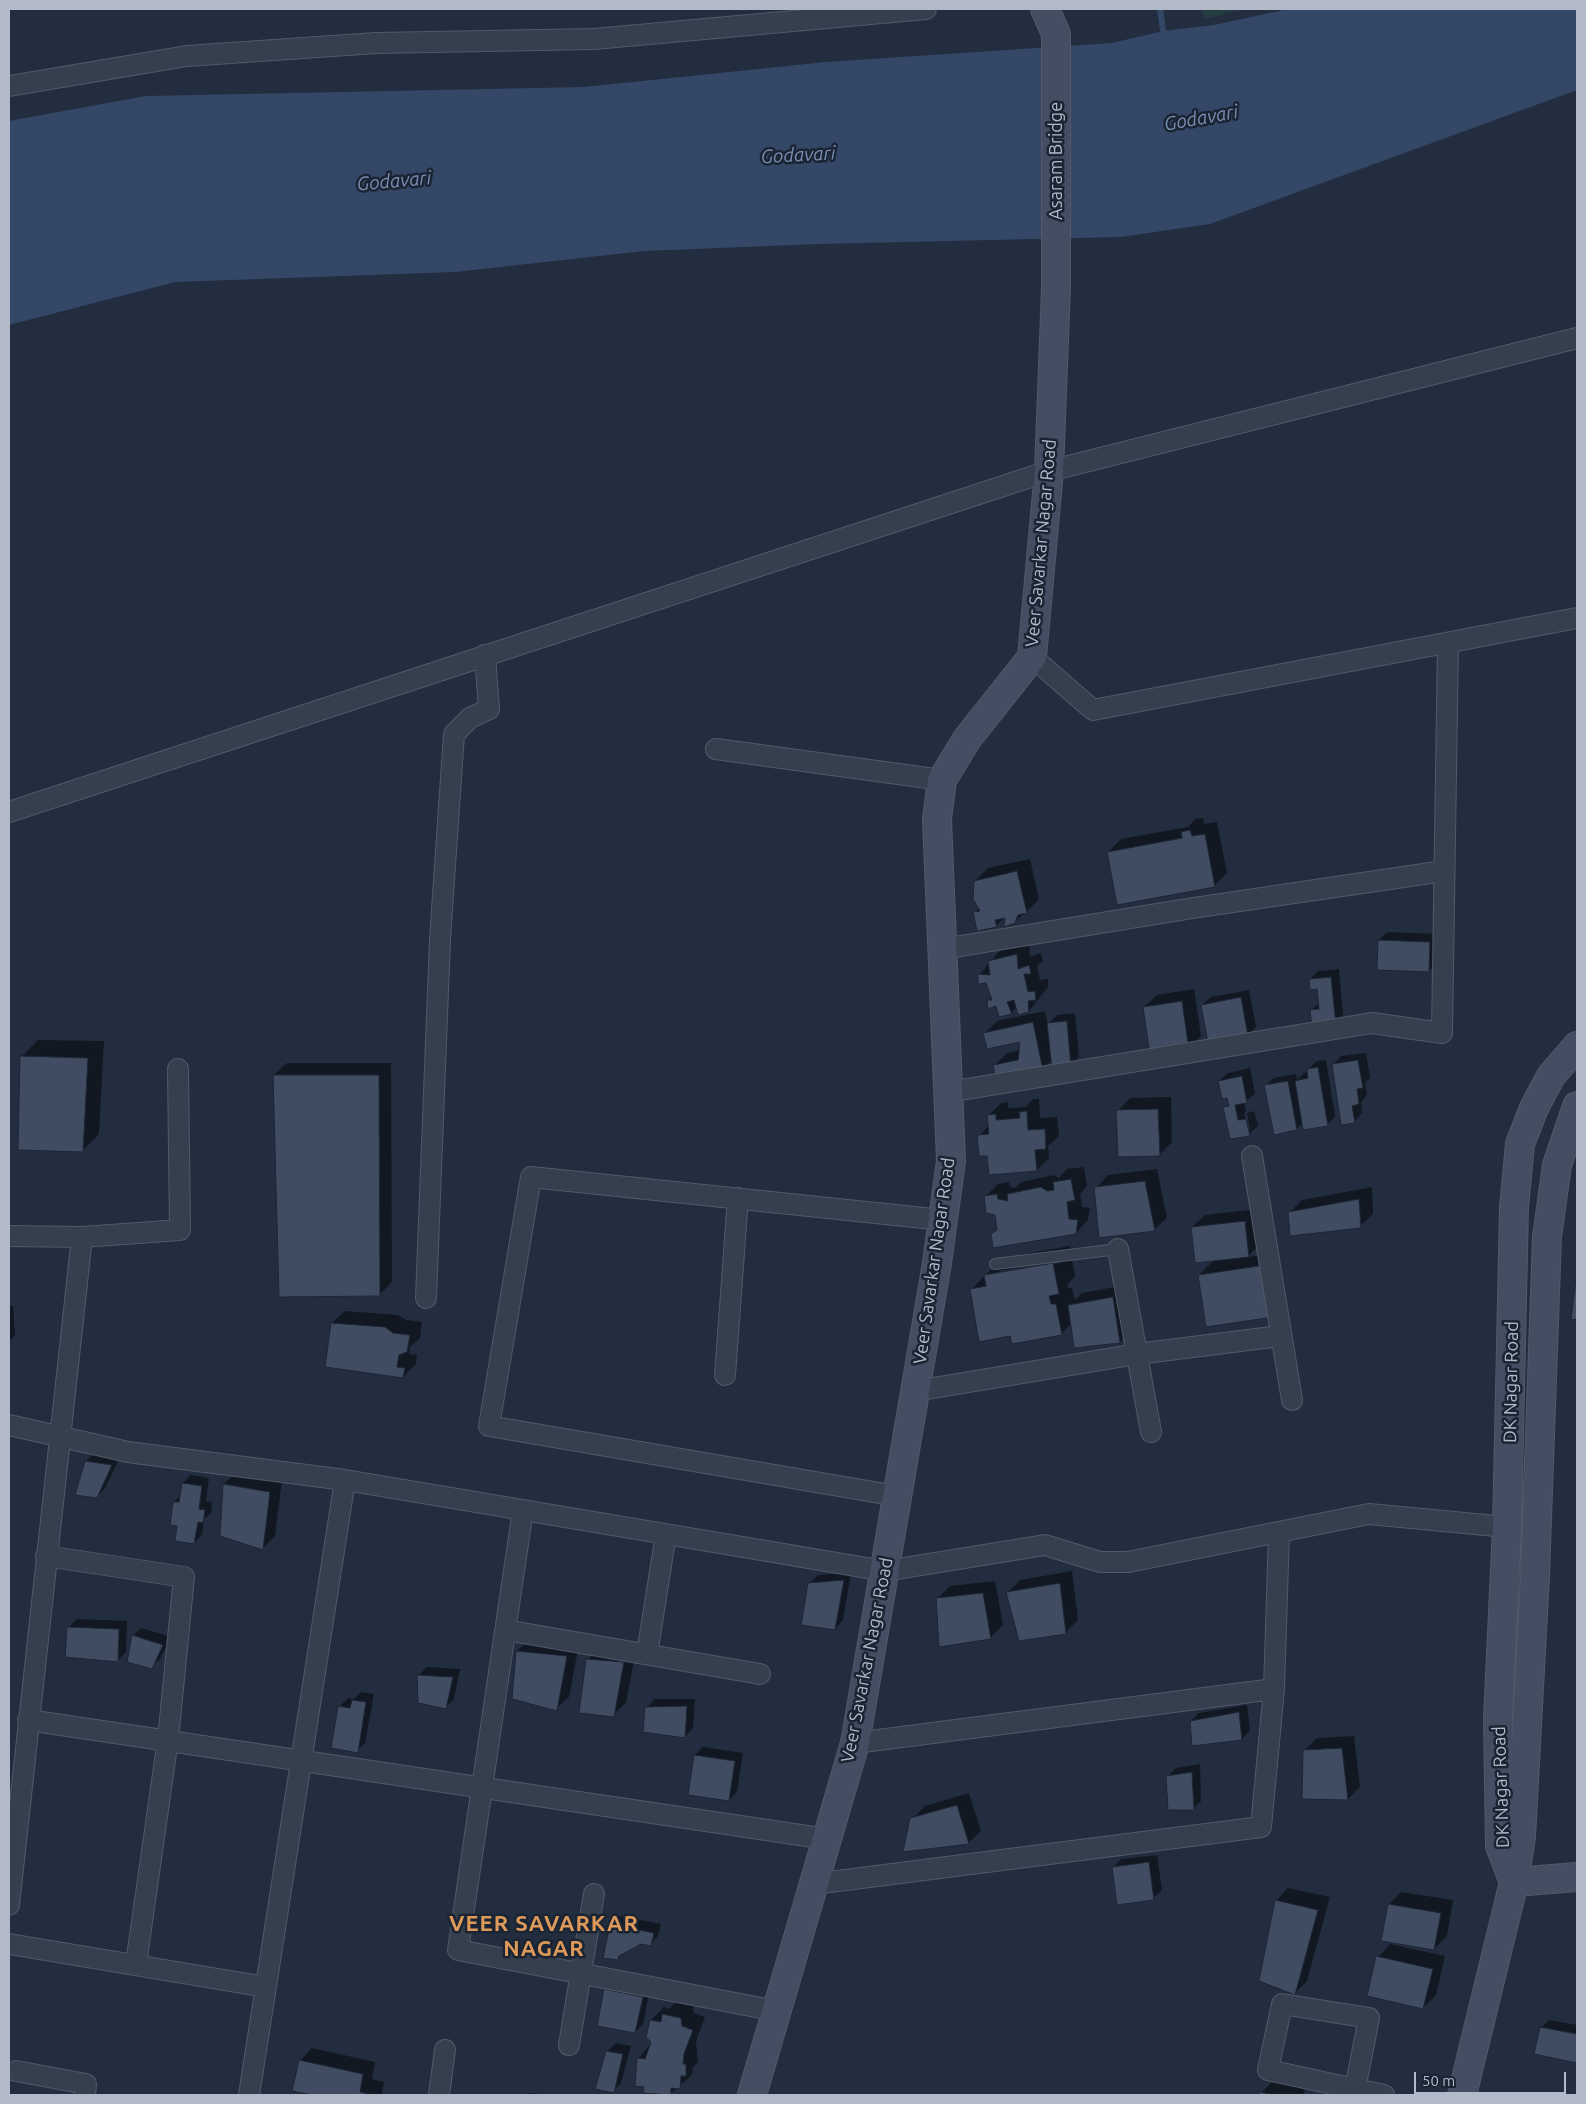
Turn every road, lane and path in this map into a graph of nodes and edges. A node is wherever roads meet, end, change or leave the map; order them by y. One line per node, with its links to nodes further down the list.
1 (926, 9): 3 (street)
2 (1045, 9): 4 (street, Asaram Bridge)
3 (9, 86)
4 (1056, 288): 6 (street, Veer Savarkar Nagar Road)
5 (1577, 338): 6 (street)
6 (1049, 471): 9 (street); 10 (street, Veer Savarkar Nagar Road)
7 (1577, 618): 8 (street)
8 (1448, 643): 10 (street); 14 (street)
9 (485, 655): 13 (street); 27 (street)
10 (1032, 657): 12 (street, Veer Savarkar Nagar Road)
11 (716, 749): 12 (street)
12 (942, 780): 15 (street, Veer Savarkar Nagar Road)
13 (9, 812)
14 (1444, 872): 15 (street); 18 (street)
15 (942, 949): 18 (street, Veer Savarkar Nagar Road)
16 (1577, 1046): 39 (street, DK Nagar Road)
17 (178, 1069): 24 (street)
18 (948, 1092): 22 (street, Veer Savarkar Nagar Road)
19 (1577, 1106): 55 (street, DK Nagar Road)
20 (1252, 1156): 28 (street)
21 (738, 1198): 22 (street); 30 (street); 37 (street)
22 (943, 1220): 31 (street, Veer Savarkar Nagar Road)
23 (9, 1236): 24 (street)
24 (82, 1238): 35 (street)
25 (1118, 1249): 26 (lane); 29 (street)
26 (995, 1264)
27 (426, 1298)
28 (1280, 1336): 29 (street); 32 (street)
29 (1137, 1354): 31 (street); 34 (street)
30 (725, 1375)
31 (915, 1392): 37 (street, Veer Savarkar Nagar Road)
32 (1292, 1400)
33 (9, 1425): 35 (street)
34 (1151, 1432)
35 (60, 1436): 36 (street); 42 (street)
36 (345, 1480): 38 (street); 51 (street)
37 (897, 1496): 43 (street, Veer Savarkar Nagar Road)
38 (523, 1510): 41 (street); 44 (street)
39 (1507, 1527): 40 (street); 55 (street, DK Nagar Road)
40 (1279, 1532): 43 (street); 47 (street)
41 (666, 1534): 43 (street); 45 (street)
42 (46, 1556): 48 (street); 49 (street)
43 (885, 1571): 50 (street, Veer Savarkar Nagar Road)
44 (505, 1630): 45 (street); 52 (street)
45 (647, 1654): 46 (street)
46 (760, 1674)
47 (1274, 1689): 50 (street); 56 (street)
48 (28, 1720): 49 (street); 58 (street)
49 (166, 1740): 51 (street); 60 (street)
50 (855, 1743): 53 (street, Veer Savarkar Nagar Road)
51 (301, 1760): 52 (street); 62 (street)
52 (482, 1788): 53 (street); 61 (street)
53 (827, 1839): 56 (street, Veer Savarkar Nagar Road)
54 (1577, 1877): 55 (street)
55 (1514, 1882): 73 (street)
56 (814, 1884): 63 (street, Veer Savarkar Nagar Road)
57 (594, 1894): 61 (street)
58 (9, 1905)
59 (9, 1944): 60 (street)
60 (136, 1964): 62 (street)
61 (581, 1974): 63 (street); 64 (street)
62 (266, 1987): 69 (street)
63 (777, 2011): 71 (street, Veer Savarkar Nagar Road)
64 (569, 2045)
65 (445, 2050): 70 (street)
66 (16, 2071): 68 (street)
67 (1355, 2089): 67 (street); 72 (street)
68 (84, 2095)
69 (249, 2095)
70 (439, 2095)
71 (752, 2095)
72 (1384, 2095)
73 (1462, 2095)

